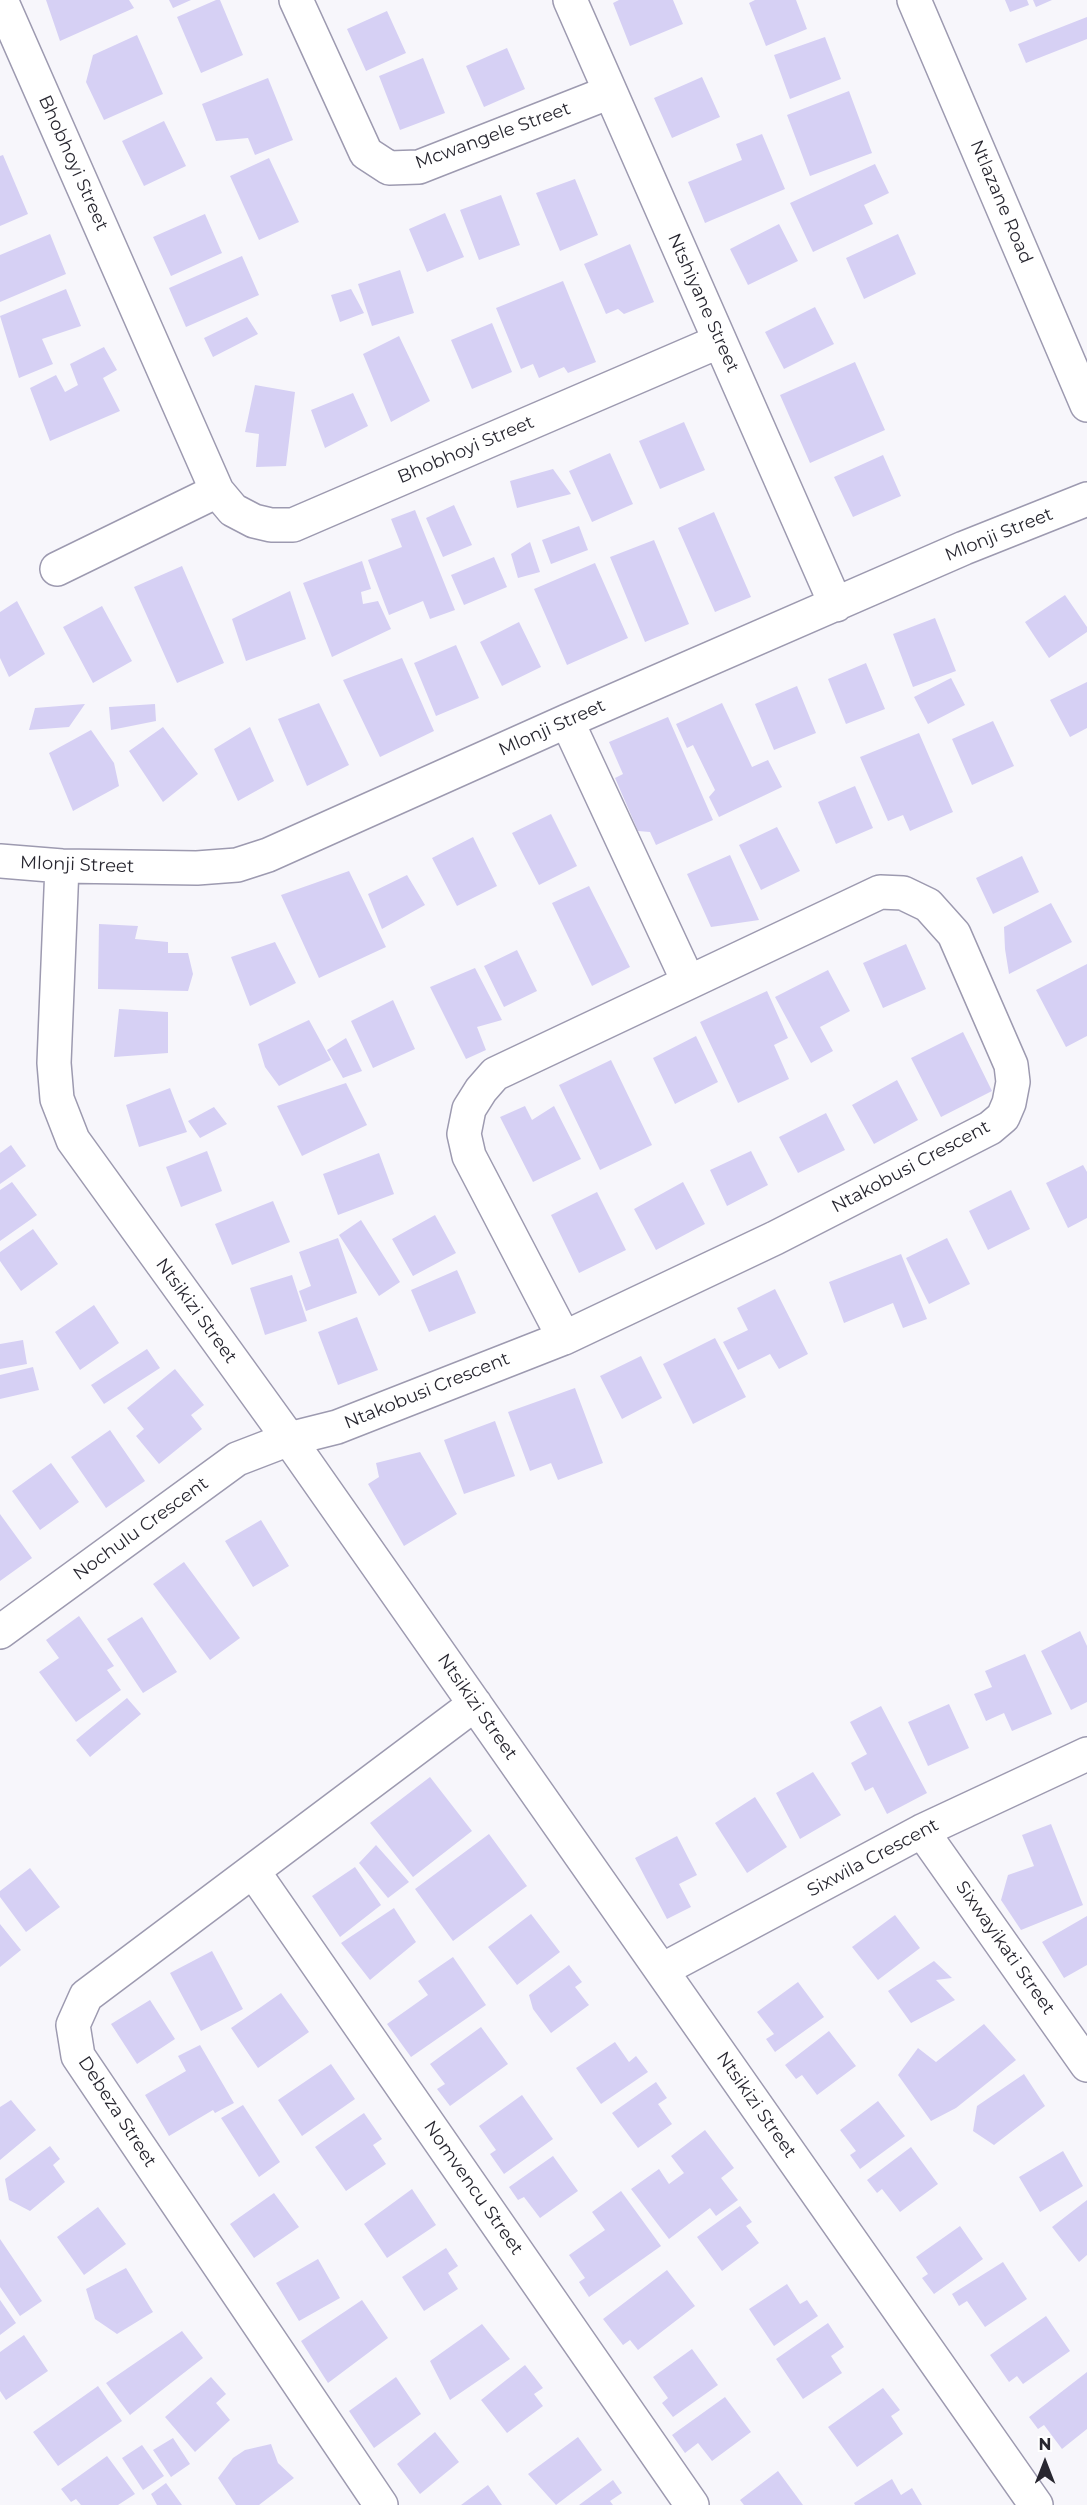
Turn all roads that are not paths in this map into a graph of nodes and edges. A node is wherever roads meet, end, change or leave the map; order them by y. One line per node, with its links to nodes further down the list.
1 (2, 0): 8 (street, Bhobhoyi Street)
2 (296, 0): 5 (street, Mcwangele Street)
3 (570, 0): 5 (street, Ntshiyane Street)
4 (914, 0): 7 (street, Ntlazane Road)
5 (610, 92): 6 (street, Ntshiyane Street)
6 (720, 341): 8 (street, Bhobhoyi Street); 11 (street, Ntshiyane Street)
7 (1087, 405)
8 (217, 491): 10 (street)
9 (1087, 499): 11 (street, Mlonji Street)
10 (57, 569)
11 (836, 605): 12 (street, Mlonji Street)
12 (567, 721): 14 (street, Mlonji Street); 15 (street)
13 (0, 861): 14 (street, Mlonji Street)
14 (62, 866): 17 (street, Ntsikizi Street)
15 (688, 981): 16 (street, Ntakobusi Crescent); 16 (street, Ntakobusi Crescent)
16 (564, 1338): 17 (street, Ntakobusi Crescent)
17 (289, 1439): 18 (street, Nochulu Crescent); 19 (street, Ntsikizi Street)
18 (0, 1632)
19 (475, 1704): 22 (street, Debeza Street); 23 (street, Ntsikizi Street)
20 (1087, 1754): 21 (street, Sixwila Crescent)
21 (922, 1831): 23 (street, Sixwila Crescent); 24 (street, Sixwayikati Street)
22 (253, 1871): 26 (street, Debeza Street); 27 (street, Nomvencu Street)
23 (662, 1970): 28 (street, Ntsikizi Street)
24 (1076, 2026): 25 (street, Sixwayikati Street)
25 (1087, 2065)
26 (381, 2505)
27 (693, 2505)
28 (1036, 2505)

